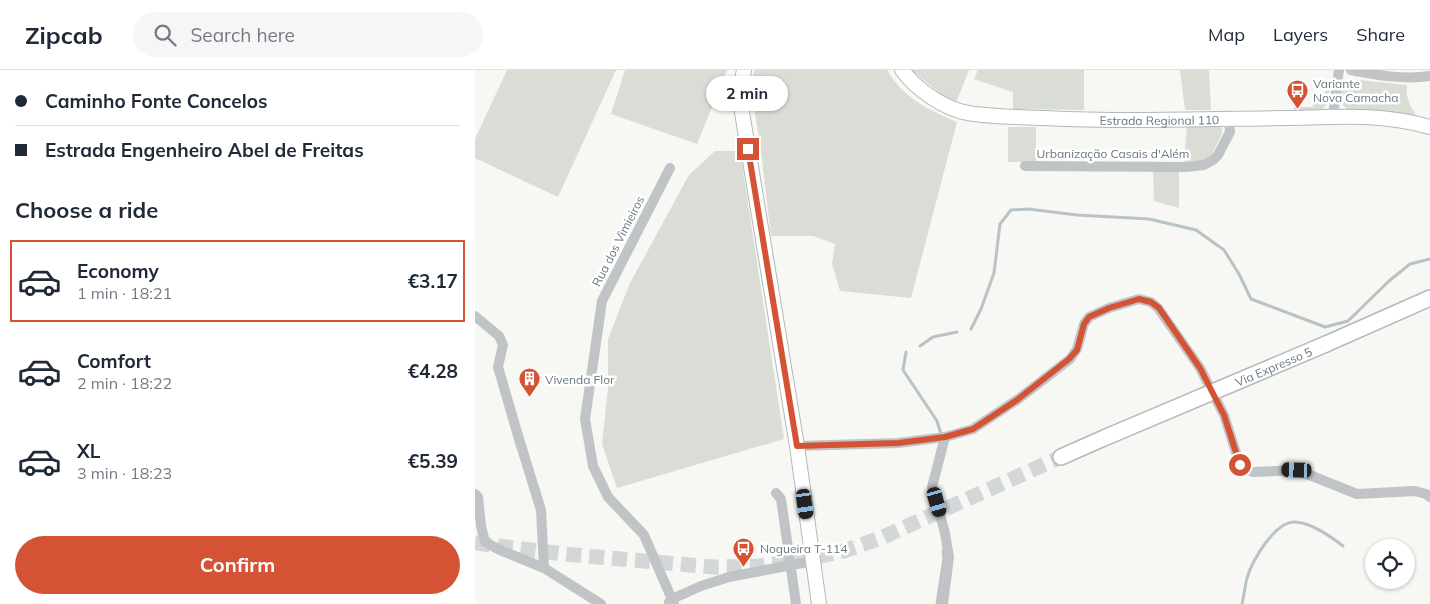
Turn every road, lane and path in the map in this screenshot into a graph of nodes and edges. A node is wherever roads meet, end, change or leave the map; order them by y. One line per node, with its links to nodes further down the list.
1 (744, 70): 14 (main road)
2 (902, 70): 7 (main road, Estrada Regional 110)
3 (1339, 70): 6 (street)
4 (1351, 70): 5 (street)
5 (1430, 76)
6 (1333, 116): 7 (main road, Estrada Regional 110); 8 (main road, Estrada Regional 110)
7 (1229, 118): 9 (street, Urbanização Casais d'Além)
8 (1430, 127)
9 (1025, 166)
10 (670, 168): 22 (street, Rua dos Vimieiros)
11 (1430, 298): 15 (main road, Via Expresso 5, bridge)
12 (475, 316): 21 (street)
13 (945, 437): 14 (street); 18 (street); 26 (street)
14 (797, 446): 19 (main road)
15 (1061, 457)
16 (775, 493): 20 (street)
17 (475, 494): 21 (street)
18 (1430, 497)
19 (813, 561): 20 (street); 25 (main road)
20 (790, 565): 22 (street); 24 (street)
21 (544, 568): 23 (street)
22 (671, 602)
23 (601, 604)
24 (796, 604)
25 (819, 604)
26 (943, 604)

